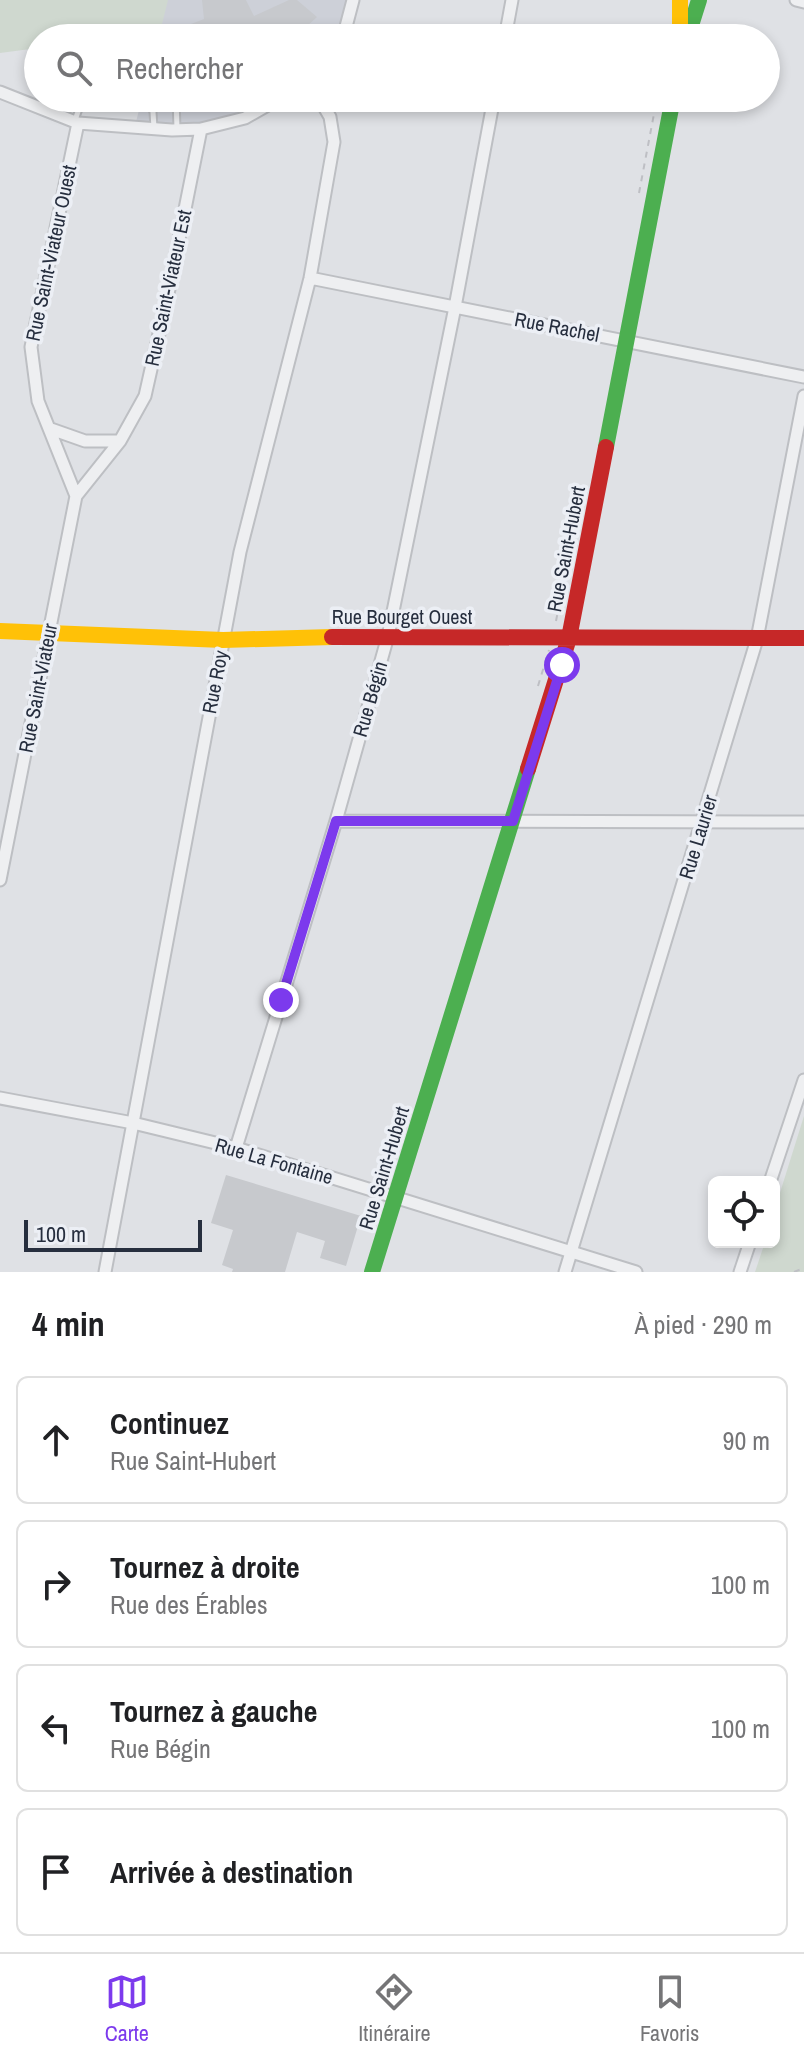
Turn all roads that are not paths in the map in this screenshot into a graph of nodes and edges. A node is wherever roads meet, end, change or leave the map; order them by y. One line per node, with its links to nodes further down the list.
1 (353, 0): 7 (street)
2 (512, 0): 8 (street)
3 (680, 0): 9 (street)
4 (699, 0): 10 (street)
5 (796, 0): 6 (street)
6 (804, 2)
7 (347, 24)
8 (508, 24)
9 (680, 24)
10 (691, 24)
11 (0, 92): 12 (street)
12 (24, 101)
13 (51, 112): 21 (street)
14 (80, 112): 21 (lane)
15 (153, 112): 22 (lane)
16 (177, 112): 24 (lane)
17 (256, 112): 23 (street)
18 (327, 112): 25 (street, Rue Roy)
19 (491, 112): 26 (street, Rue Bégin)
20 (670, 112): 27 (street, Rue Saint-Hubert)
21 (77, 122): 22 (street); 30 (street, Rue Saint-Viateur Ouest)
22 (155, 129): 24 (street)
23 (201, 129): 24 (street); 31 (street, Rue Saint-Viateur Est)
24 (178, 130)
25 (310, 278): 26 (street, Rue Rachel); 39 (street, Rue Roy)
26 (455, 307): 27 (street, Rue Rachel); 35 (street, Rue Bégin)
27 (627, 341): 28 (street, Rue Rachel); 36 (street, Rue Saint-Hubert)
28 (804, 377)
29 (804, 396): 38 (street, Rue Laurier)
30 (51, 429): 31 (street); 32 (street, Rue Saint-Viateur Ouest)
31 (120, 441): 32 (street, Rue Saint-Viateur Est)
32 (76, 496): 34 (street, Rue Saint-Viateur)
33 (0, 631): 34 (street, Rue Bourget Ouest)
34 (49, 632): 39 (street, Rue Bourget Ouest); 44 (street, Rue Saint-Viateur)
35 (388, 636): 36 (street, Rue Bourget Ouest); 39 (street, Rue Bourget Ouest); 40 (street, Rue Bégin)
36 (561, 638): 38 (street, Rue Bourget Ouest); 41 (street, Rue Saint-Hubert)
37 (804, 638): 38 (street, Rue Bourget Ouest)
38 (757, 639): 42 (street, Rue Laurier)
39 (223, 640): 47 (street, Rue Roy)
40 (336, 821): 41 (street); 48 (street, Rue Bégin)
41 (513, 821): 42 (street); 50 (street, Rue Saint-Hubert)
42 (703, 821): 43 (street); 52 (street, Rue Laurier)
43 (804, 822)
44 (0, 880)
45 (804, 1080): 49 (street)
46 (0, 1098): 47 (street, Rue La Fontaine)
47 (133, 1123): 48 (street, Rue La Fontaine); 53 (street, Rue Roy)
48 (236, 1148): 50 (street, Rue La Fontaine)
49 (772, 1176)
50 (395, 1197): 52 (street, Rue La Fontaine); 54 (street, Rue Saint-Hubert)
51 (748, 1248): 57 (street)
52 (570, 1253): 55 (street, Rue Laurier); 56 (street, Rue La Fontaine)
53 (105, 1272)
54 (372, 1272)
55 (565, 1272)
56 (636, 1272)
57 (740, 1272)

